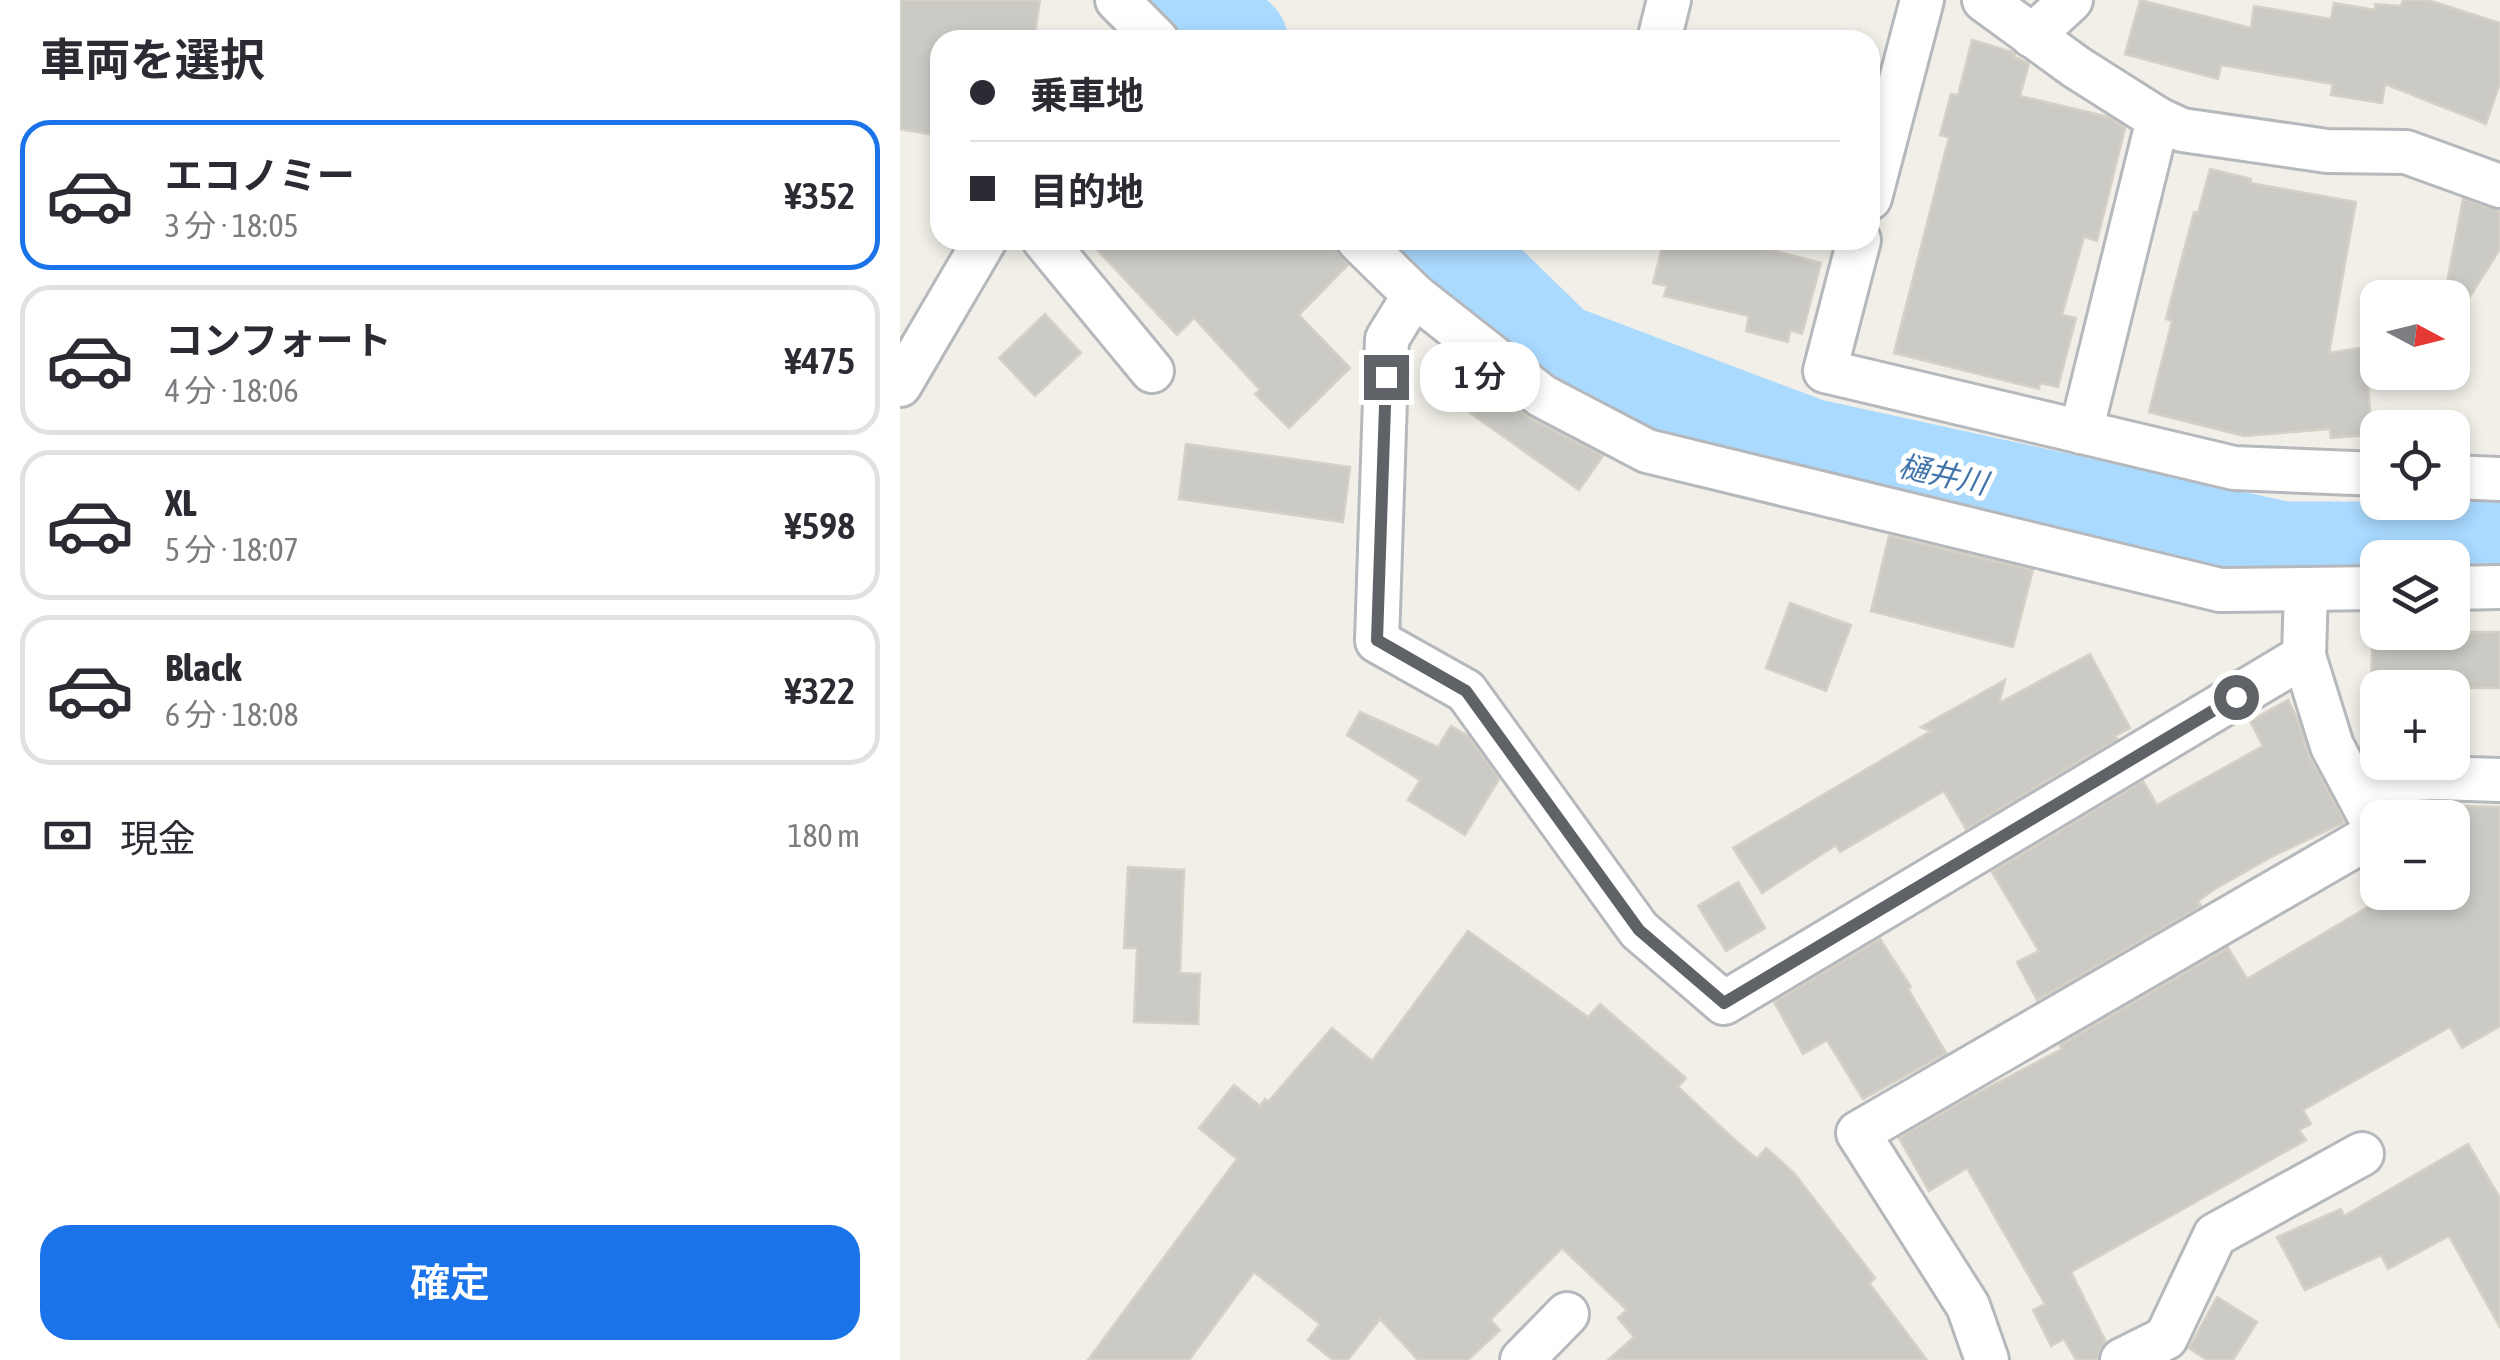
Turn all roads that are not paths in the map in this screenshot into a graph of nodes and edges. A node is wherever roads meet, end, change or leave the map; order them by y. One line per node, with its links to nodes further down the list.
1 (1117, 0): 6 (street)
2 (1670, 0): 7 (street)
3 (1922, 0): 10 (street)
4 (1984, 0): 8 (street)
5 (2070, 0): 8 (street)
6 (1141, 30)
7 (1662, 30)
8 (2032, 36): 9 (street)
9 (2158, 119): 11 (street); 19 (street)
10 (1880, 160)
11 (2500, 186)
12 (980, 250): 18 (street)
13 (1052, 250): 17 (street)
14 (1368, 250): 16 (street)
15 (1856, 250): 19 (street)
16 (1414, 295): 26 (street); 27 (street)
17 (1152, 371)
18 (900, 385)
19 (2081, 432): 20 (street)
20 (2360, 473)
21 (2470, 478): 22 (street)
22 (2500, 479)
23 (2500, 587): 25 (street)
24 (2360, 588): 26 (street)
25 (2470, 588)
26 (2306, 589): 27 (street)
27 (2304, 656): 29 (street)
28 (2500, 780): 29 (street)
29 (2352, 782): 30 (street)
30 (2361, 800)
31 (2360, 842): 35 (street)
32 (2362, 1154): 36 (street)
33 (1566, 1314): 34 (street)
34 (1522, 1360)
35 (1987, 1360)
36 (2122, 1360)

